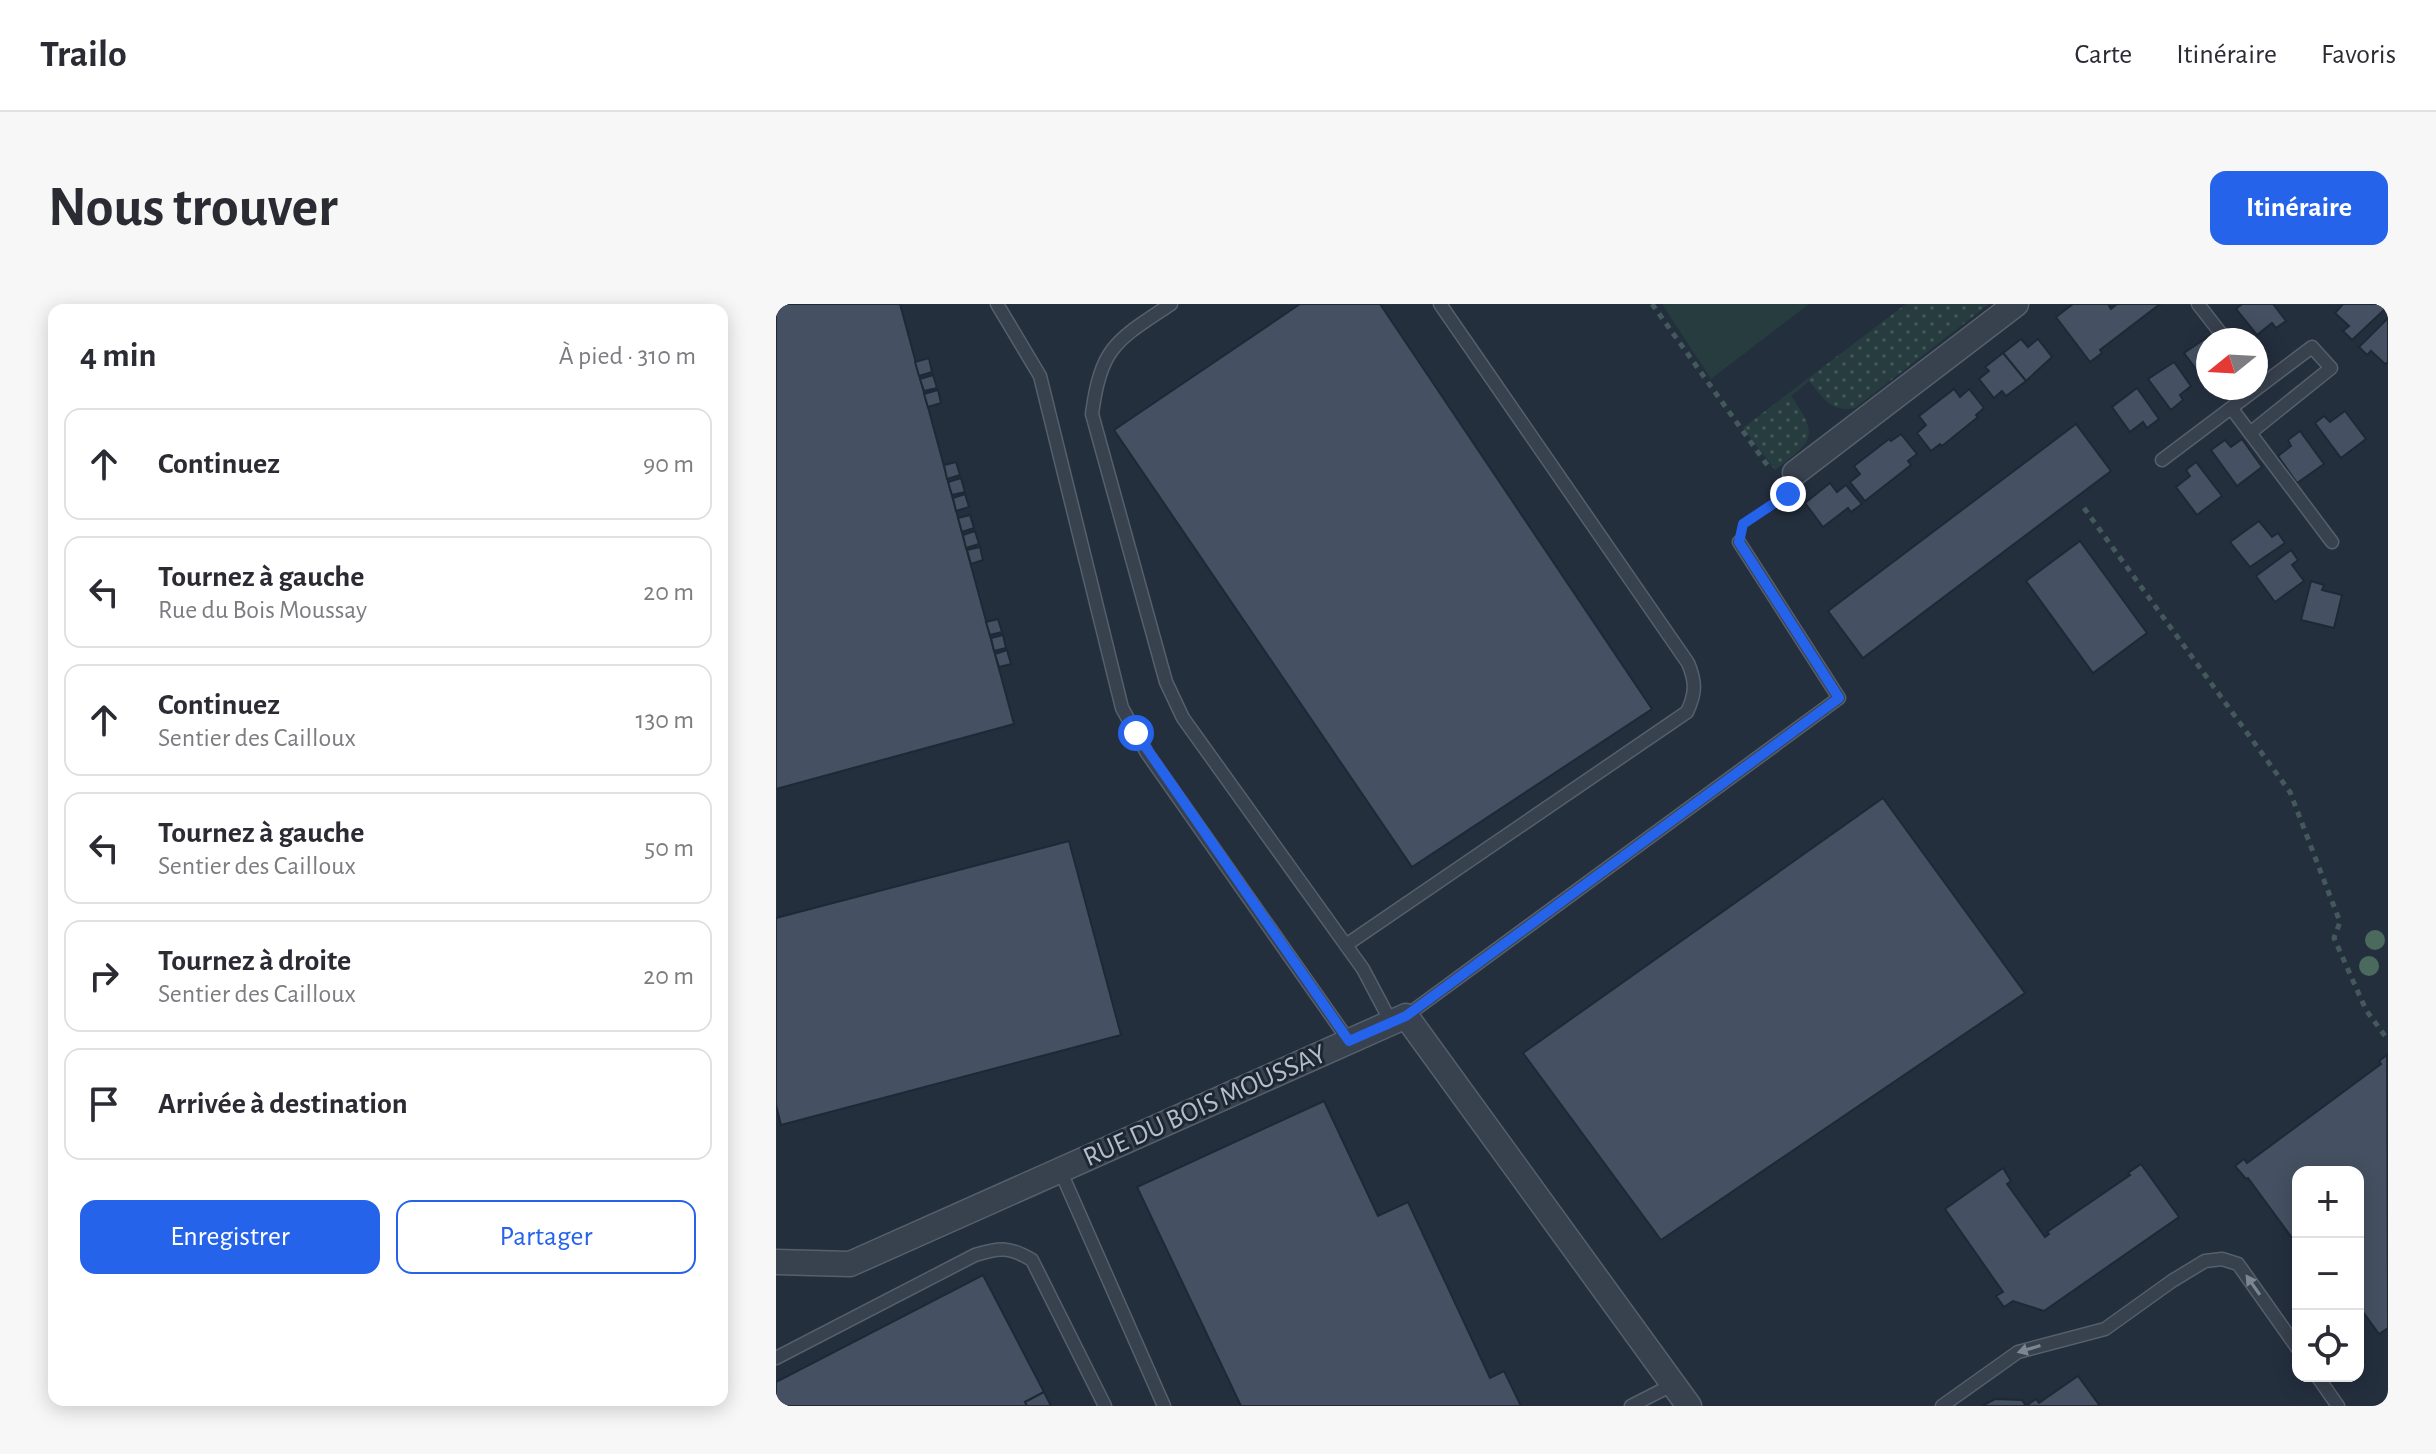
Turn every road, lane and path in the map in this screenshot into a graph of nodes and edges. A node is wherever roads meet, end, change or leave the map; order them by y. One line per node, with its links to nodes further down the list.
1 (997, 304): 20 (lane)
2 (1171, 304): 17 (lane)
3 (1440, 304): 17 (lane)
4 (1652, 304): 15 (path)
5 (2016, 304): 13 (street)
6 (2198, 304): 7 (lane)
7 (2217, 328)
8 (2268, 377): 11 (lane)
9 (2241, 400): 10 (lane)
10 (2232, 409): 11 (lane); 12 (lane)
11 (2250, 433): 16 (lane)
12 (2162, 460)
13 (1795, 473)
14 (2084, 508): 19 (path)
15 (1739, 542): 18 (lane)
16 (2332, 542)
17 (1346, 945): 18 (lane)
18 (1399, 1019): 20 (street, RUE DU BOIS MOUSSAY); 26 (street)
19 (2388, 1040)
20 (1349, 1041): 21 (street, RUE DU BOIS MOUSSAY)
21 (1060, 1170): 22 (street, RUE DU BOIS MOUSSAY); 28 (lane)
22 (776, 1262)
23 (2292, 1340): 31 (lane, one-way to 31)
24 (776, 1358): 27 (lane)
25 (2321, 1382): 32 (lane)
26 (1674, 1384): 29 (lane); 30 (street)
27 (1105, 1406)
28 (1164, 1406)
29 (1631, 1406)
30 (1689, 1406)
31 (1942, 1406)
32 (2338, 1406)

